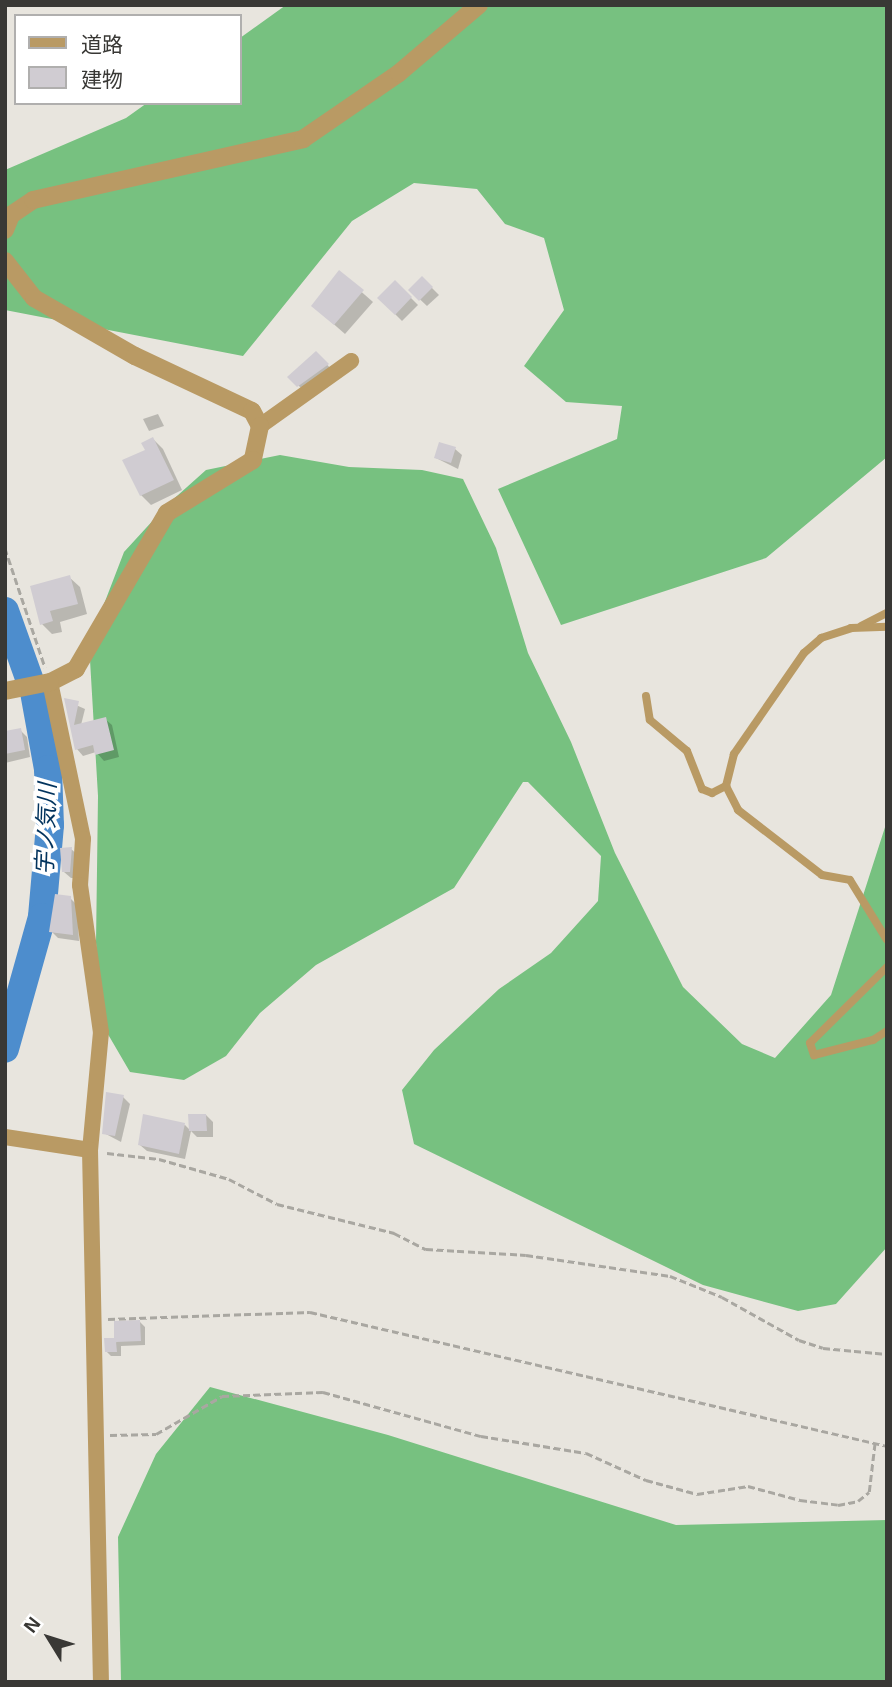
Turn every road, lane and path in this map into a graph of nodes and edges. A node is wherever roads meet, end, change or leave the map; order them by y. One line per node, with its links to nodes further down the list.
1 (479, 5): 2 (street)
2 (5, 230)
3 (5, 261): 5 (street)
4 (351, 361): 5 (street)
5 (260, 426): 10 (street)
6 (5, 548): 10 (path)
7 (887, 613): 8 (lane)
8 (858, 627): 9 (lane); 13 (lane)
9 (887, 627)
10 (50, 682): 11 (street); 18 (street)
11 (10, 690)
12 (646, 696): 13 (lane)
13 (726, 786): 14 (lane)
14 (887, 940)
15 (887, 967): 16 (lane)
16 (887, 1031)
17 (5, 1137): 18 (street)
18 (90, 1150): 19 (street); 20 (path)
19 (94, 1320): 21 (street); 22 (path)
20 (887, 1354)
21 (96, 1436): 22 (path); 24 (street)
22 (876, 1442): 23 (path)
23 (887, 1446)
24 (101, 1682)

